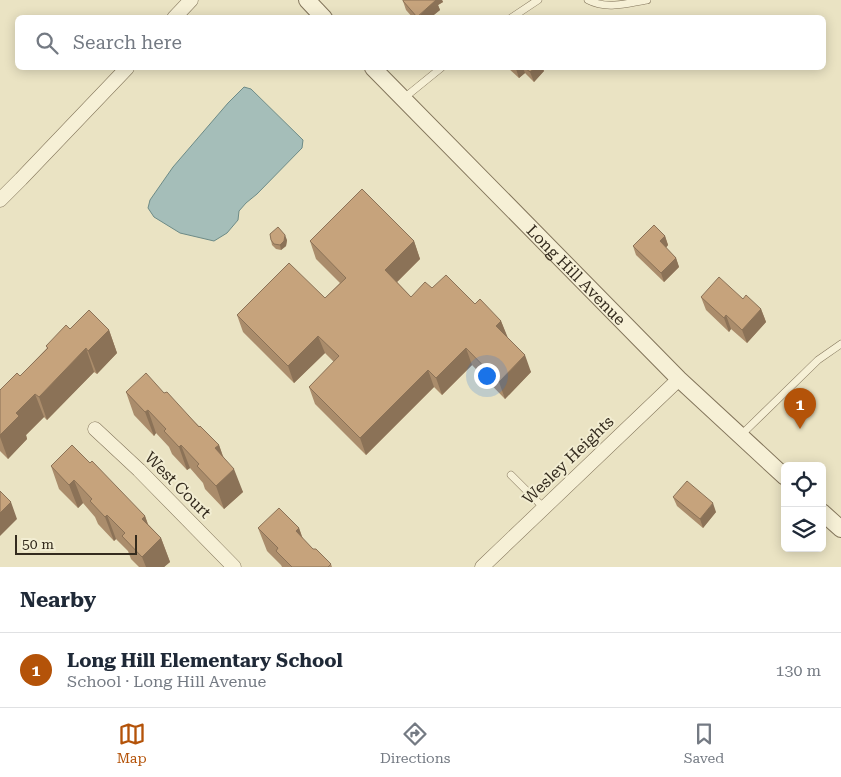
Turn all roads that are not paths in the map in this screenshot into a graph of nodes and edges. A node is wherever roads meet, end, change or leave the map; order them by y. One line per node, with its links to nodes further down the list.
1 (190, 0): 6 (street)
2 (307, 0): 7 (street)
3 (538, 0): 8 (lane)
4 (588, 0): 5 (lane)
5 (647, 0)
6 (177, 15)
7 (321, 15)
8 (516, 15)
9 (125, 70): 13 (street)
10 (375, 70): 12 (street, Long Hill Avenue)
11 (438, 70): 12 (lane)
12 (403, 98): 15 (street, Long Hill Avenue)
13 (0, 200)
14 (841, 344): 17 (lane)
15 (679, 380): 17 (street, Long Hill Avenue); 20 (street, Wesley Heights)
16 (95, 429): 23 (street, West Court)
17 (740, 436): 18 (street, Long Hill Avenue)
18 (781, 473)
19 (511, 475): 20 (lane)
20 (544, 508): 24 (street, Wesley Heights)
21 (826, 516): 22 (street)
22 (841, 529)
23 (234, 567)
24 (482, 567)

